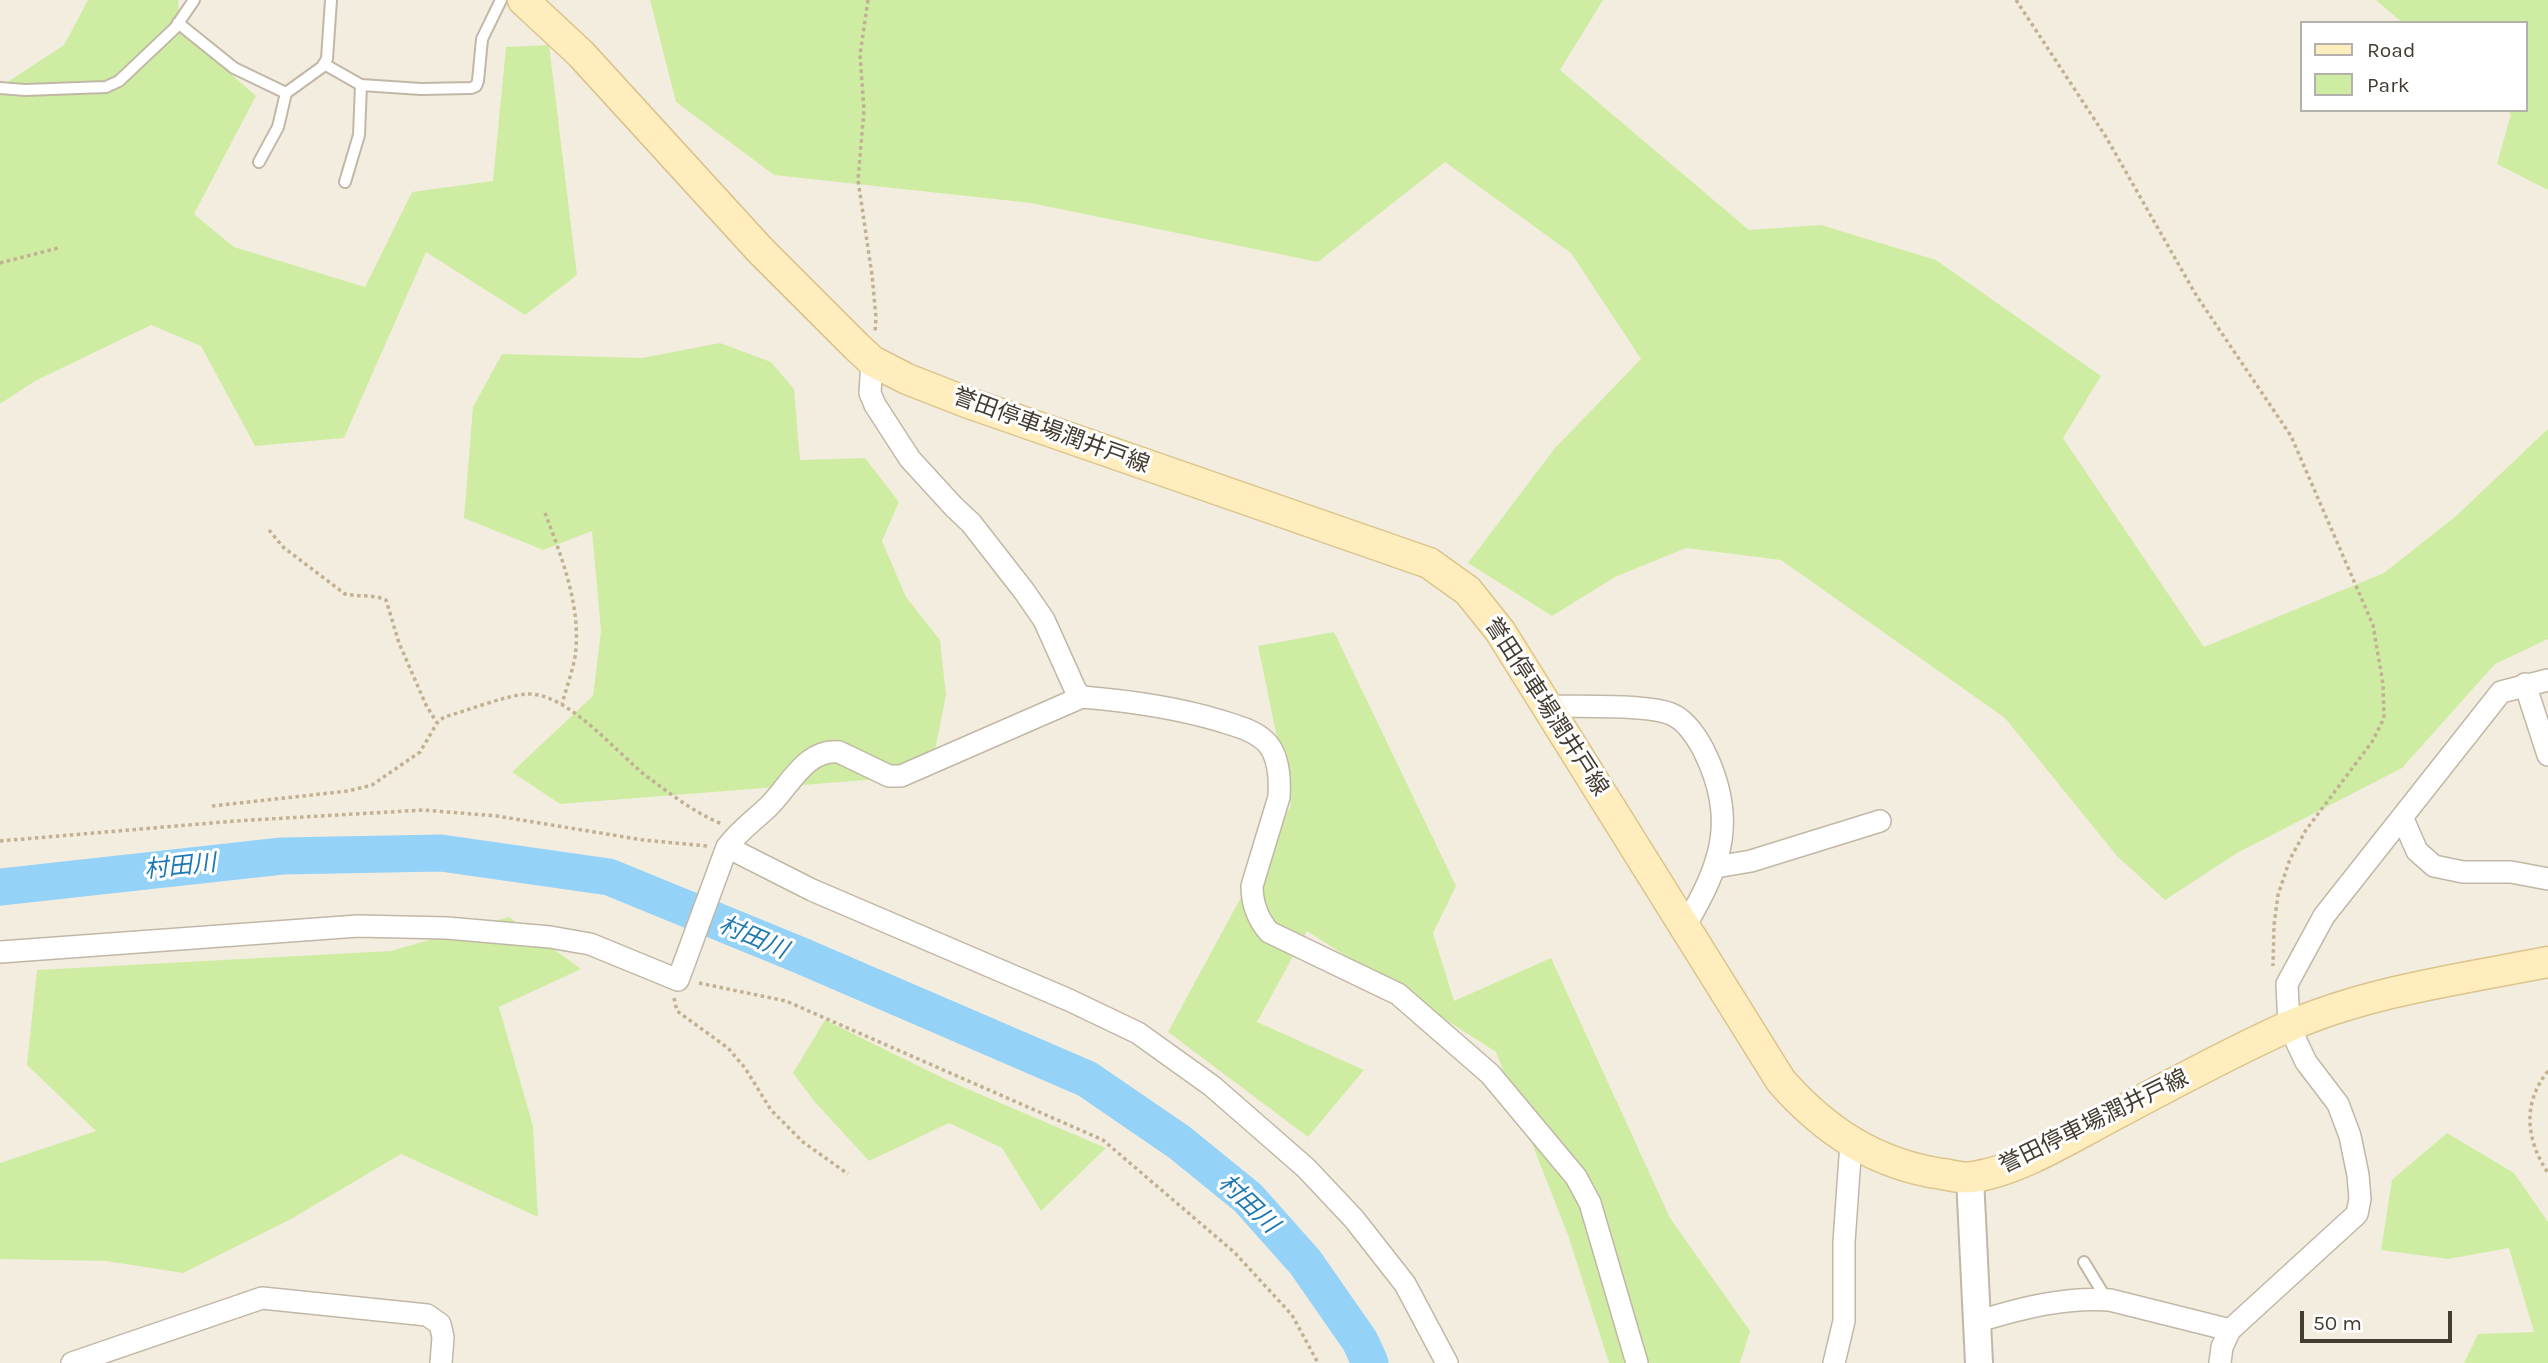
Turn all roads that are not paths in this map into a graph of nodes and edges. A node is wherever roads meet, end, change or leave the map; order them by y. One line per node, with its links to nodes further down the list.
1 (194, 0): 5 (lane)
2 (331, 0): 6 (lane)
3 (500, 0): 7 (lane)
4 (523, 0): 12 (main road, 誉田停車場潤井戸線)
5 (178, 23): 8 (lane); 9 (lane)
6 (324, 64): 7 (lane); 9 (lane)
7 (361, 85): 11 (lane)
8 (0, 88)
9 (286, 93): 10 (lane)
10 (259, 162)
11 (345, 182)
12 (872, 361): 15 (street); 16 (main road, 誉田停車場潤井戸線)
13 (2548, 680): 14 (street)
14 (2525, 684): 17 (street); 18 (street)
15 (1082, 697): 20 (street); 36 (street)
16 (1548, 706): 21 (street); 23 (main road, 誉田停車場潤井戸線)
17 (2548, 755)
18 (2403, 819): 22 (street); 26 (street)
19 (1880, 821): 21 (street)
20 (733, 839): 24 (street); 35 (street)
21 (1716, 867): 23 (street)
22 (2548, 879)
23 (1685, 926): 27 (main road, 誉田停車場潤井戸線)
24 (0, 952)
25 (2548, 962): 26 (main road, 誉田停車場潤井戸線)
26 (2289, 1026): 28 (main road, 誉田停車場潤井戸線); 32 (street)
27 (1851, 1143): 28 (main road, 誉田停車場潤井戸線); 37 (street)
28 (1970, 1178): 31 (street)
29 (2084, 1262): 30 (lane)
30 (2107, 1300): 31 (street); 32 (street)
31 (1979, 1321): 38 (street)
32 (2230, 1330): 39 (street)
33 (72, 1363): 34 (street)
34 (441, 1363)
35 (1447, 1363)
36 (1637, 1363)
37 (1834, 1363)
38 (1979, 1363)
39 (2220, 1363)

